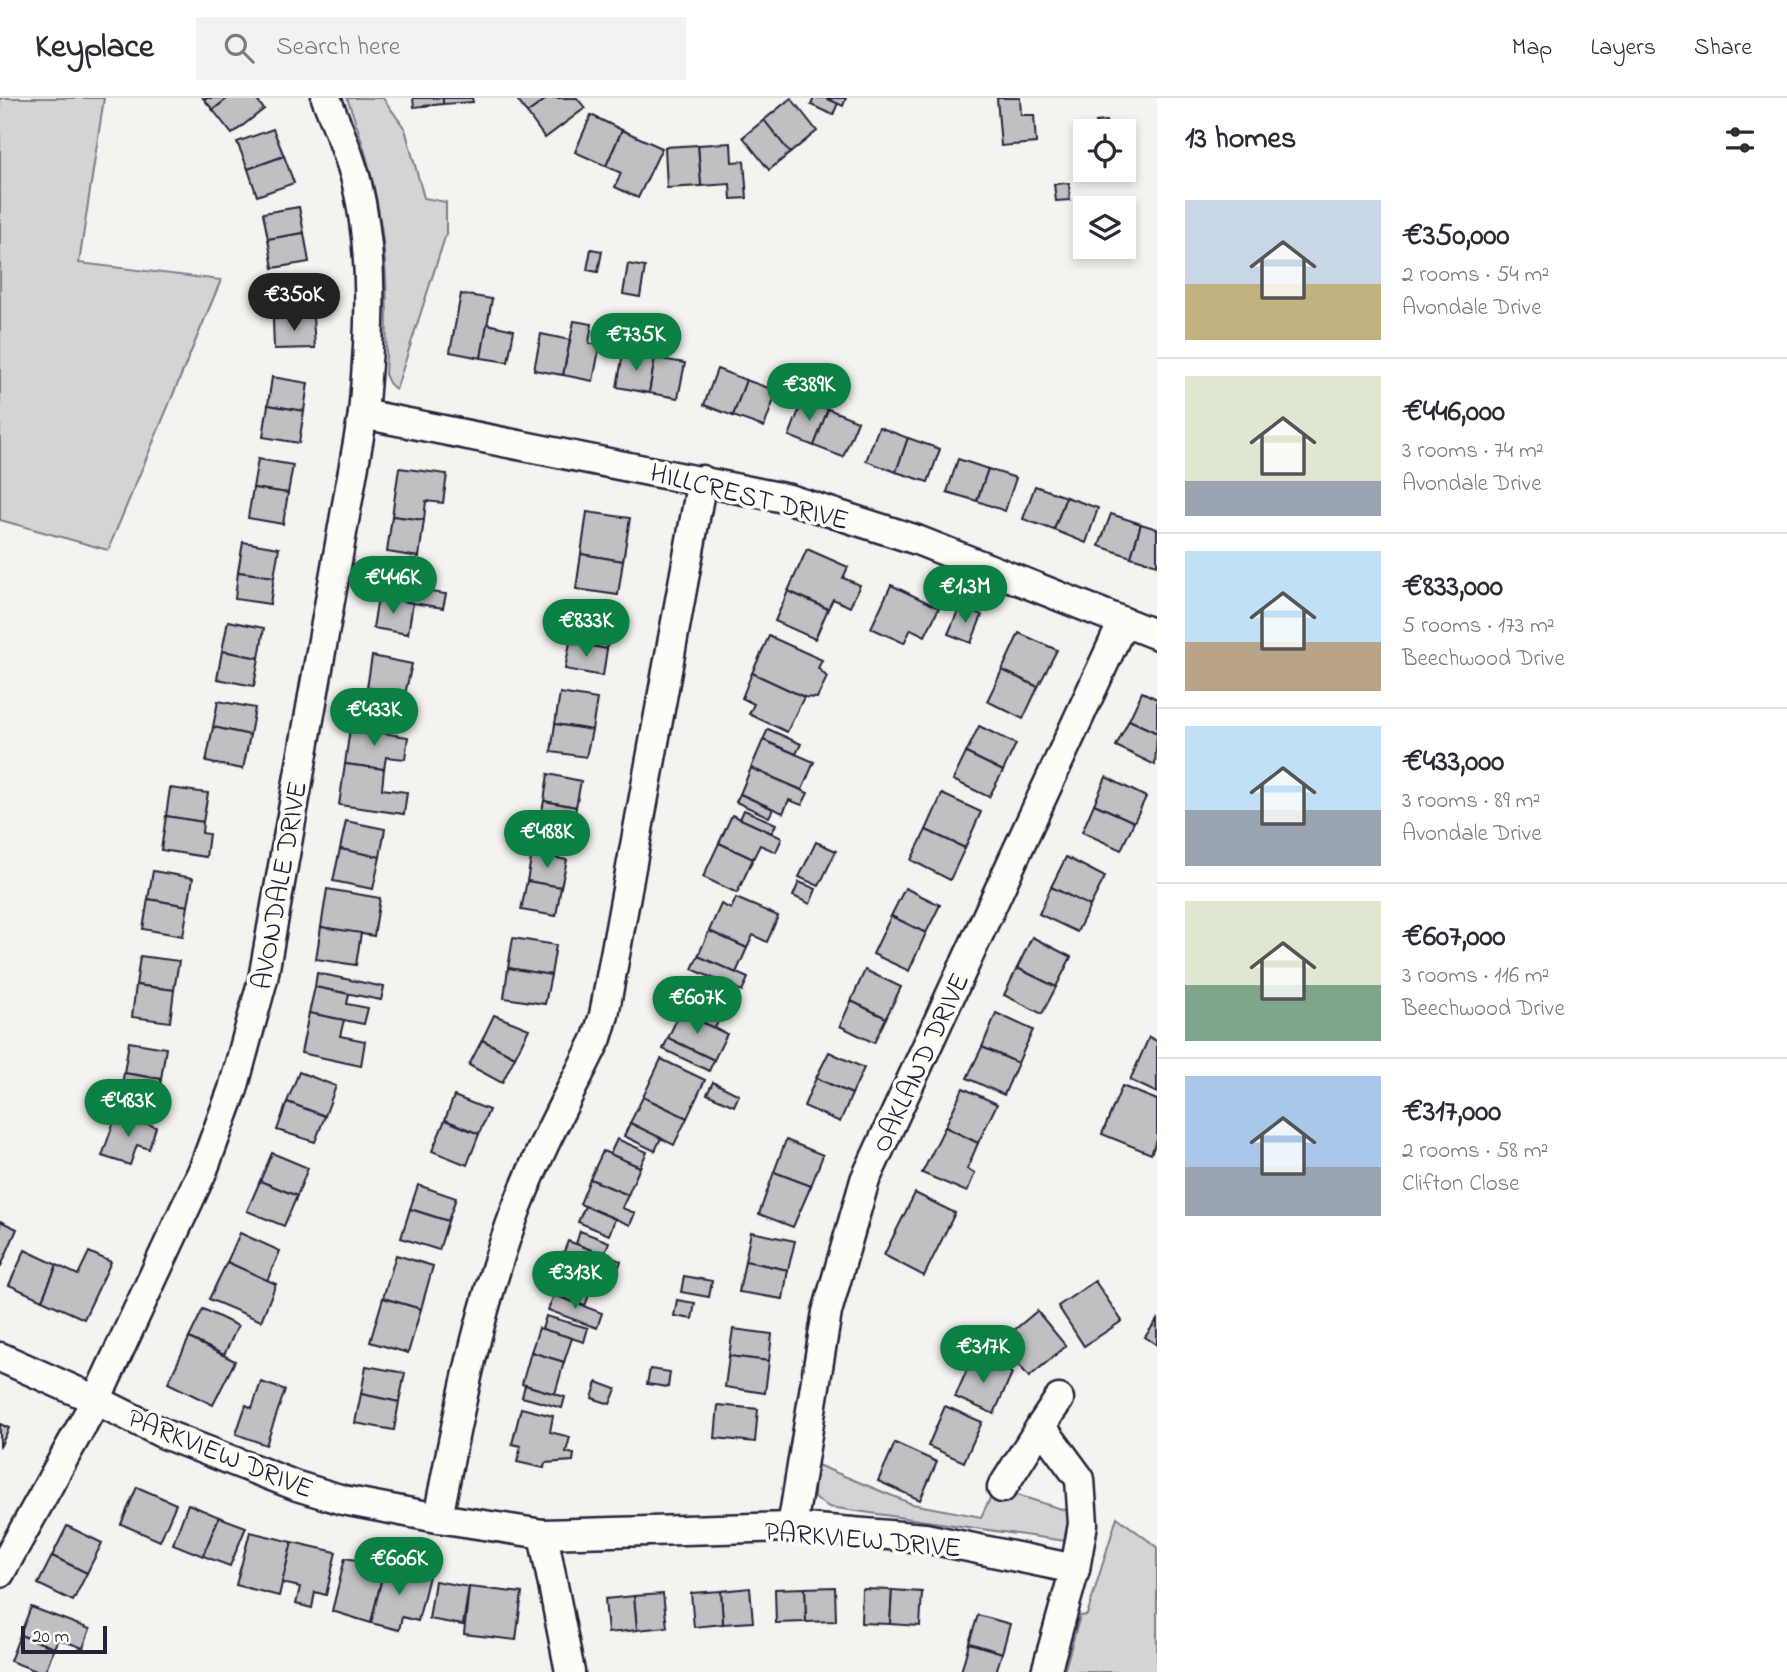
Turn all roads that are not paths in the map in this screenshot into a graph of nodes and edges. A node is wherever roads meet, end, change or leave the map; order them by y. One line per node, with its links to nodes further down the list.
1 (326, 98): 2 (street, AVONDALE DRIVE)
2 (363, 414): 3 (street, HILLCREST DRIVE); 8 (street, AVONDALE DRIVE)
3 (702, 480): 4 (street, HILLCREST DRIVE); 11 (street)
4 (1124, 622): 5 (street, HILLCREST DRIVE); 12 (street, OAKLAND DRIVE)
5 (1157, 635)
6 (0, 1357): 8 (street)
7 (1059, 1399): 9 (street)
8 (96, 1400): 11 (street, PARKVIEW DRIVE); 15 (street, PARKVIEW DRIVE)
9 (1041, 1426): 10 (street); 14 (street)
10 (1002, 1488)
11 (438, 1518): 13 (street, PARKVIEW DRIVE)
12 (792, 1527): 13 (street, PARKVIEW DRIVE); 14 (street, PARKVIEW DRIVE)
13 (542, 1534): 16 (street)
14 (1075, 1569): 17 (street)
15 (0, 1573)
16 (570, 1672)
17 (1046, 1672)

